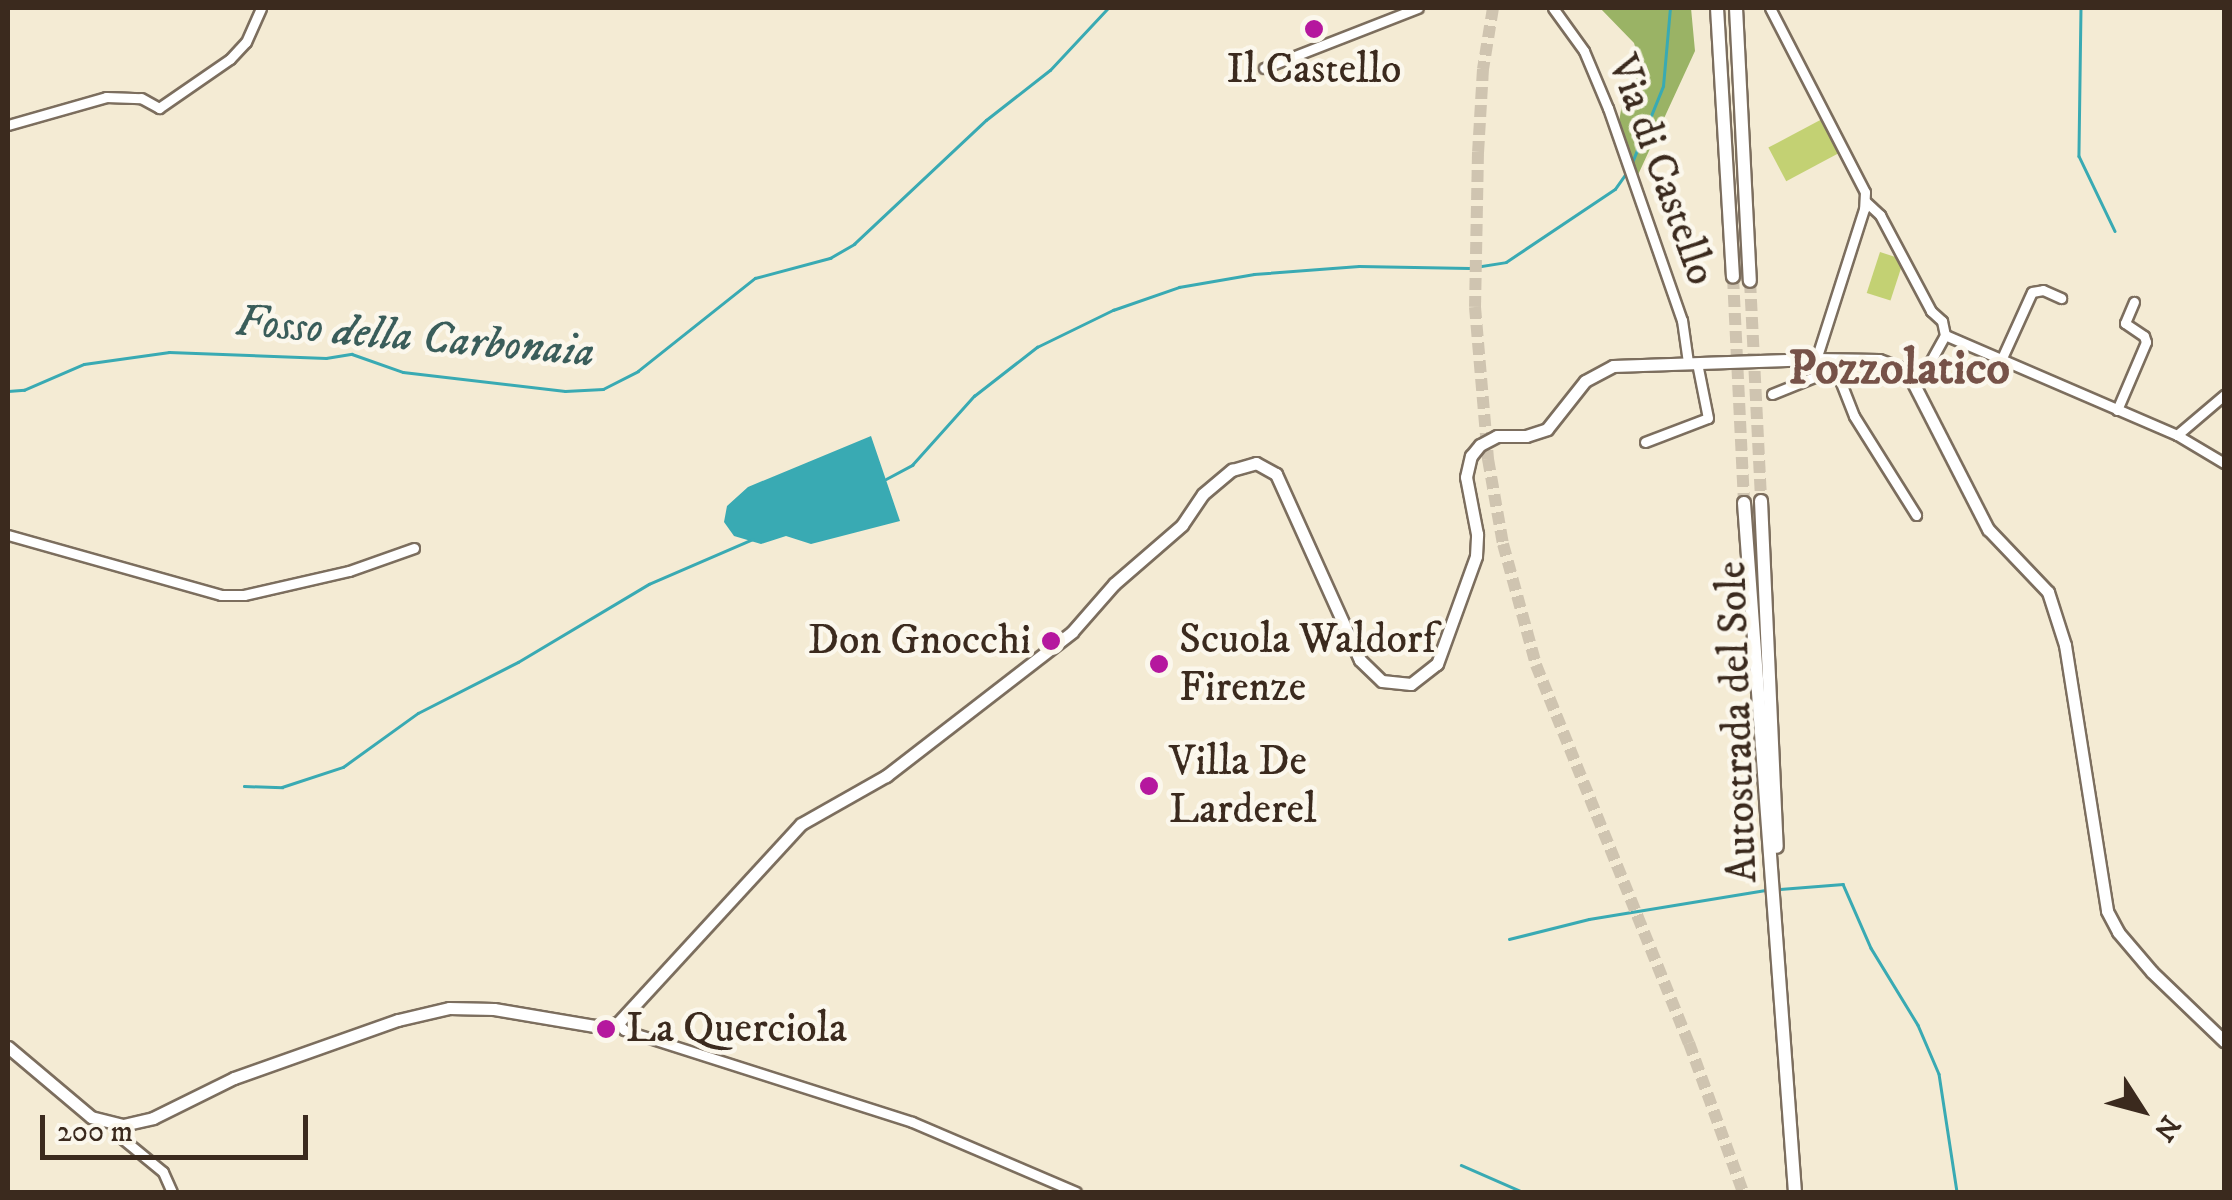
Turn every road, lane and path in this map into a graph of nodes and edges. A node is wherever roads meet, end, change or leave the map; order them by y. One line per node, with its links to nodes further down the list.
1 (262, 8): 8 (street)
2 (1418, 8): 7 (street)
3 (1553, 8): 17 (street, Via di Castello)
4 (1716, 8): 10 (highway)
5 (1736, 8): 11 (highway)
6 (1770, 8): 9 (street)
7 (1264, 68)
8 (8, 125)
9 (1865, 201): 14 (street); 16 (street)
10 (1733, 277)
11 (1750, 281)
12 (2060, 298): 15 (street)
13 (2134, 302): 22 (street)
14 (1945, 335): 15 (street); 19 (street)
15 (2002, 358): 22 (street)
16 (1816, 359): 17 (main road); 18 (main road)
17 (1692, 362): 24 (street, Via di Castello); 32 (main road)
18 (1838, 365): 19 (main road); 20 (street); 28 (street)
19 (1911, 376): 33 (main road)
20 (1772, 394)
21 (2224, 395): 23 (street)
22 (2116, 410): 23 (street)
23 (2177, 436): 25 (street)
24 (1645, 442)
25 (2224, 463)
26 (1761, 501): 31 (highway, Autostrada del Sole)
27 (1744, 503): 31 (highway, Autostrada del Sole)
28 (1916, 515)
29 (8, 535): 30 (street)
30 (414, 548)
31 (1779, 940): 38 (highway, Autostrada del Sole)
32 (618, 1023): 35 (main road); 37 (street)
33 (2224, 1041)
34 (8, 1047): 35 (main road)
35 (114, 1125): 36 (street)
36 (172, 1192)
37 (1076, 1192)
38 (1795, 1192)

